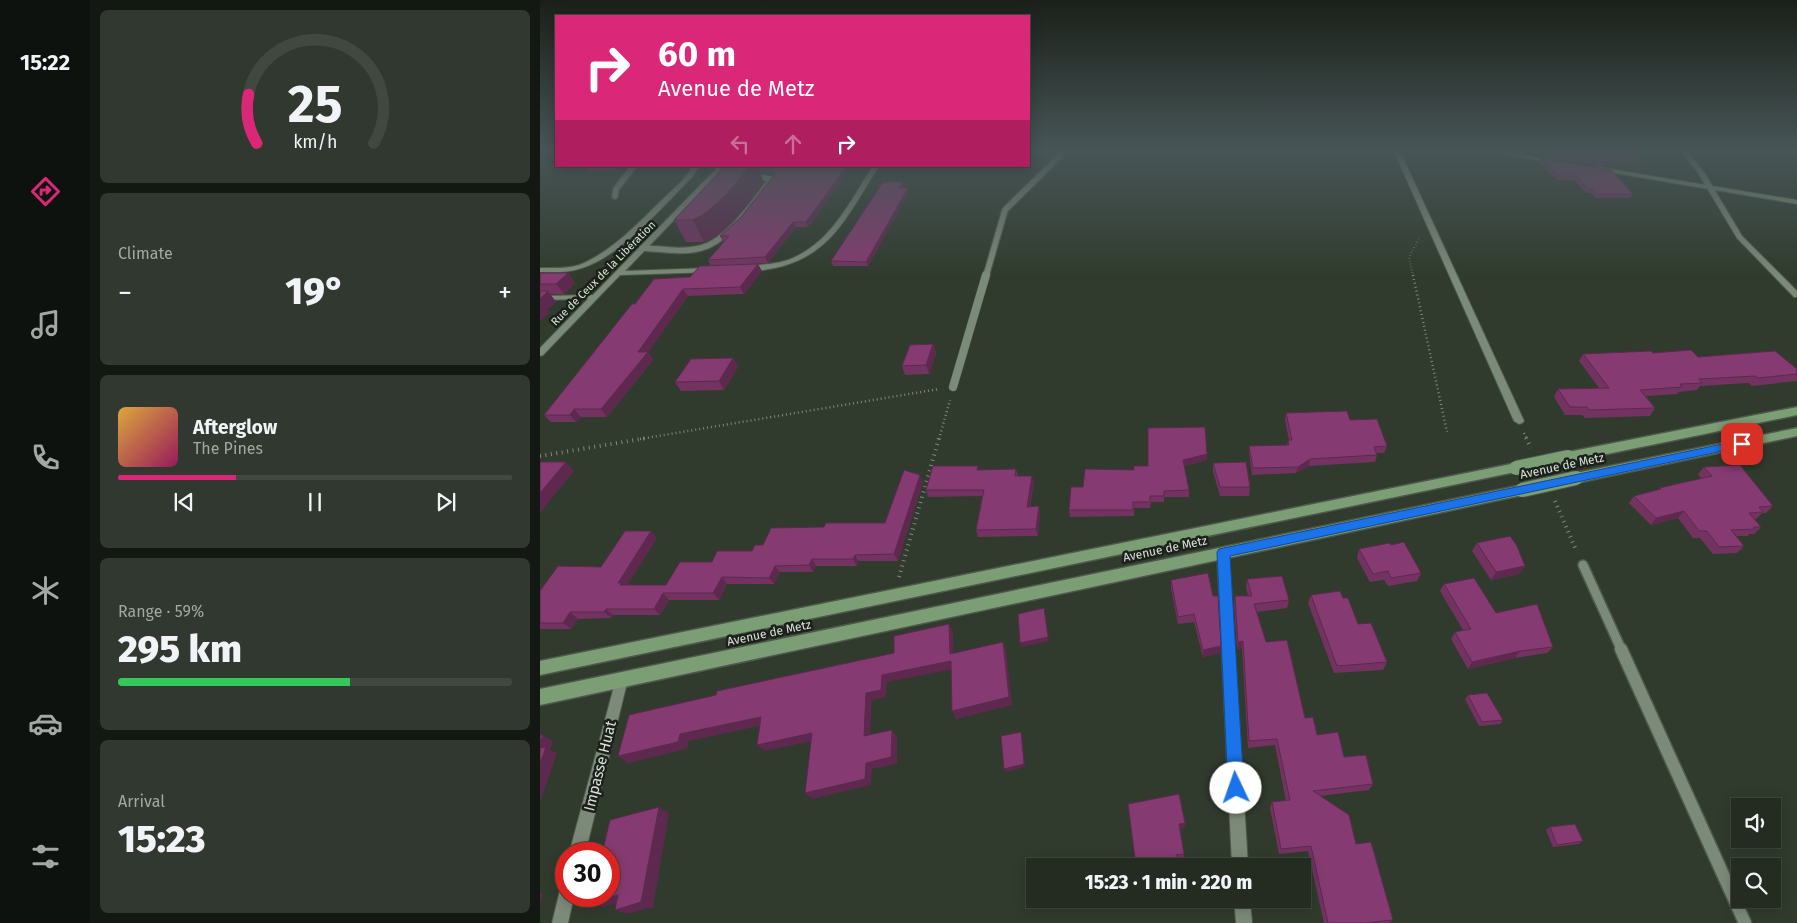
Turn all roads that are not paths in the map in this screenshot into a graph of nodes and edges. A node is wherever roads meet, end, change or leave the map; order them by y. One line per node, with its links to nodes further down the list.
1 (615, 192): 10 (lane)
2 (672, 192): 14 (street)
3 (698, 192): 12 (street, Rue de Ceux de la Libération)
4 (761, 192): 12 (lane)
5 (859, 192): 13 (street)
6 (1023, 192): 21 (lane)
7 (1415, 192): 23 (street)
8 (1713, 192): 17 (street)
9 (1739, 192): 11 (main road)
10 (614, 196)
11 (1797, 202)
12 (643, 248): 16 (street, Rue de Ceux de la Libération)
13 (734, 269)
14 (540, 270)
15 (714, 270): 16 (street)
16 (619, 273): 18 (street, Rue de Ceux de la Libération)
17 (1797, 295)
18 (595, 297): 19 (street); 20 (street, Rue de Ceux de la Libération)
19 (540, 298)
20 (540, 353)
21 (954, 386)
22 (1797, 410): 27 (main road, Avenue de Metz, bridge)
23 (1519, 421)
24 (1797, 432): 25 (main road, Avenue de Metz, bridge)
25 (1223, 552): 28 (main road, Avenue de Metz); 31 (street)
26 (1583, 565): 36 (lane)
27 (540, 668)
28 (622, 679): 29 (main road, Avenue de Metz); 30 (street, Impasse Huat)
29 (540, 697)
30 (580, 842)
31 (1240, 858)
32 (564, 907): 34 (street)
33 (1243, 908): 35 (street)
34 (560, 923)
35 (1244, 923)
36 (1745, 923)

